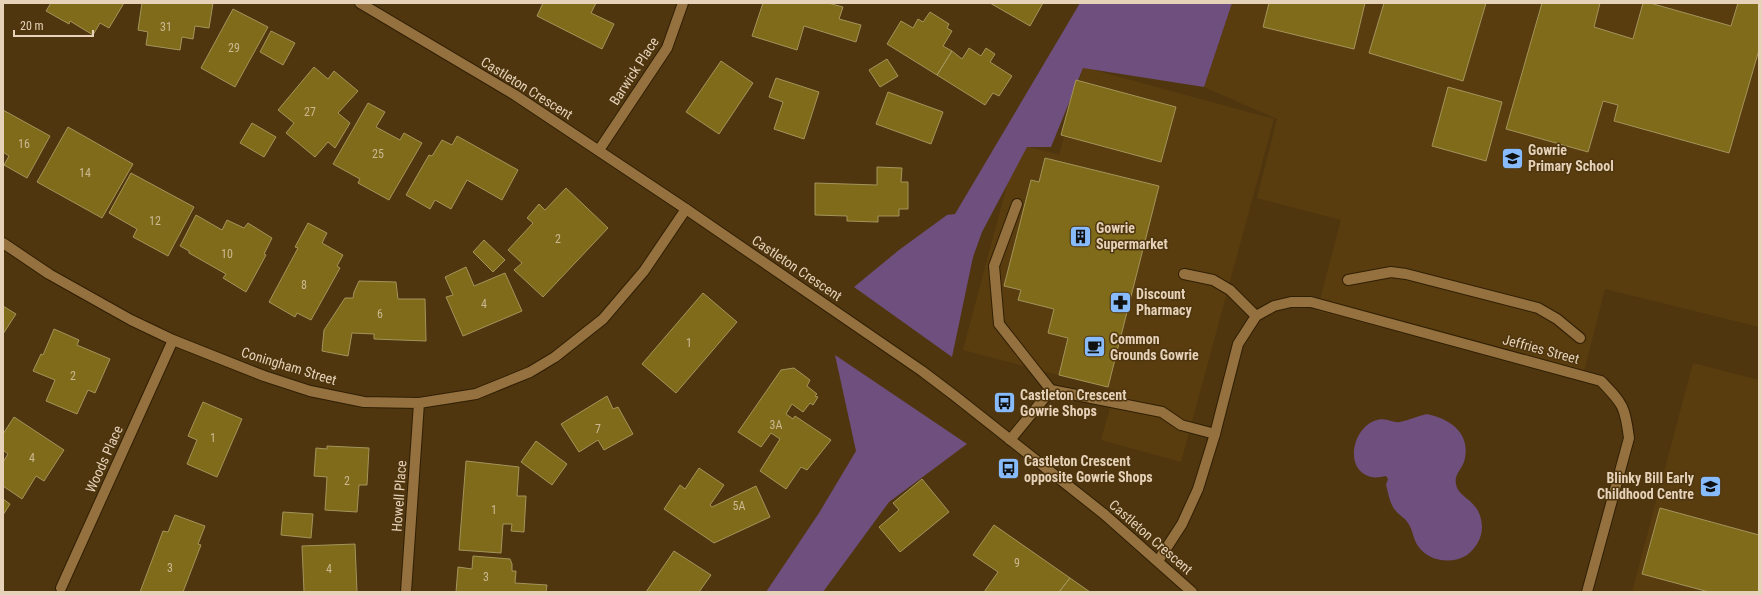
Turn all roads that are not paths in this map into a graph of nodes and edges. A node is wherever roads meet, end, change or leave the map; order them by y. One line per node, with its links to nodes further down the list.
1 (360, 3): 3 (street, Castleton Crescent)
2 (683, 3): 3 (street, Barwick Place)
3 (599, 150): 5 (street, Castleton Crescent)
4 (1017, 204): 12 (street)
5 (686, 209): 13 (street, Coningham Street); 15 (street, Castleton Crescent)
6 (3, 243): 11 (street, Coningham Street)
7 (1184, 274): 9 (street)
8 (1348, 280): 10 (street)
9 (1256, 316): 14 (street, Jeffries Street); 20 (street, Jeffries Street)
10 (1580, 338)
11 (173, 340): 13 (street, Coningham Street); 17 (street, Woods Place)
12 (1051, 390): 14 (street); 15 (street)
13 (419, 403): 18 (street, Howell Place)
14 (1215, 434): 16 (street, Jeffries Street)
15 (1010, 440): 16 (street, Castleton Crescent)
16 (1158, 561): 19 (street, Castleton Crescent)
17 (61, 588)
18 (406, 592)
19 (1192, 592)
20 (1587, 592)

